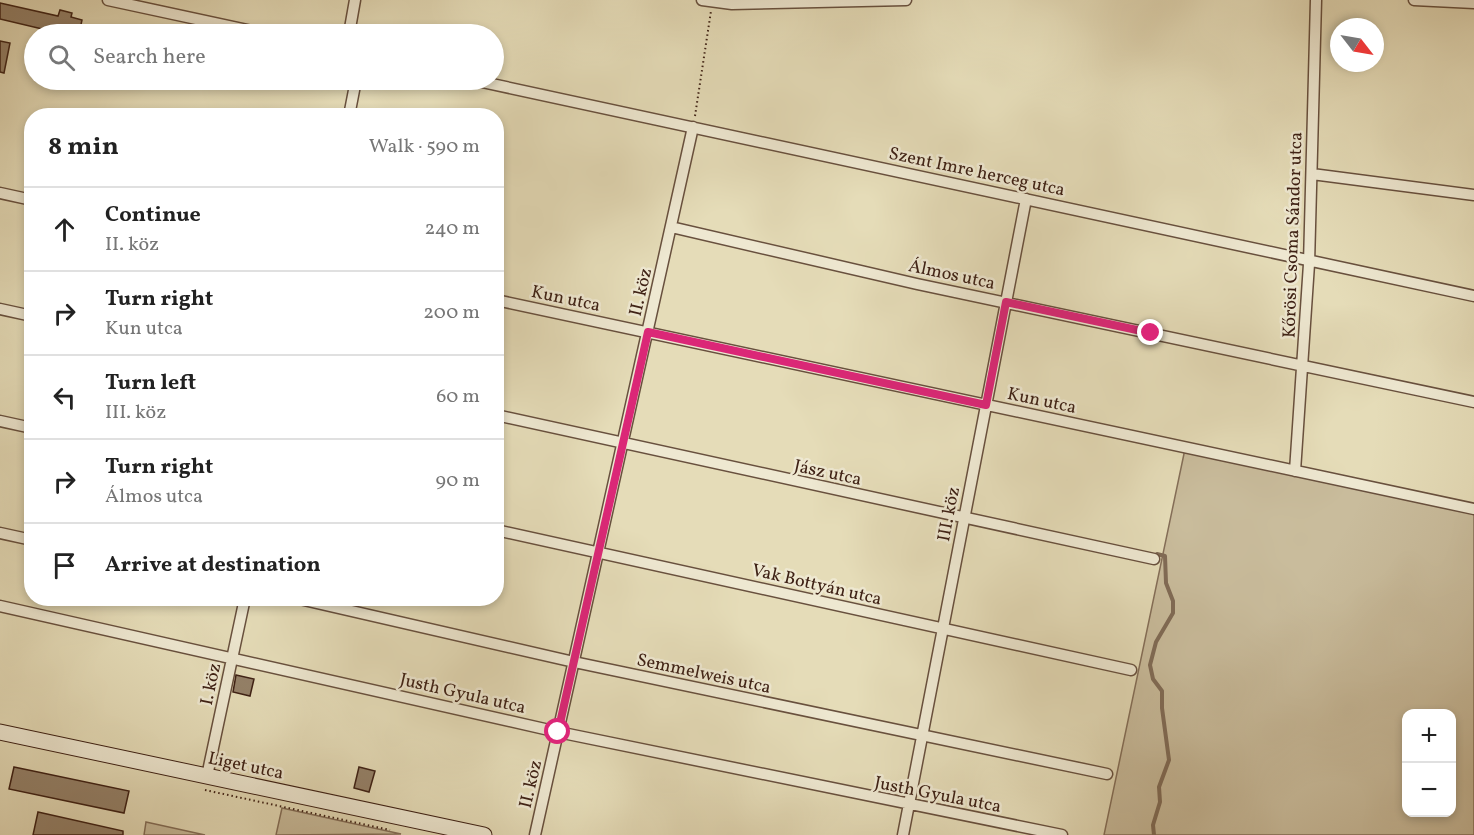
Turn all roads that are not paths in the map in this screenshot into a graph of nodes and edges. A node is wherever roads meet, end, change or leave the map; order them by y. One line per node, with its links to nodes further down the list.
1 (108, 0): 9 (street)
2 (355, 0): 10 (street)
3 (906, 0): 7 (street)
4 (1316, 0): 15 (street, Kőrösi Csoma Sándor utca)
5 (1414, 0): 8 (street)
6 (707, 1): 7 (street)
7 (727, 2)
8 (1474, 3)
9 (220, 24)
10 (351, 24)
11 (504, 87): 14 (street, Szent Imre herceg utca)
12 (354, 90): 13 (street)
13 (351, 108)
14 (693, 127): 19 (street, Szent Imre herceg utca); 20 (street, II. köz)
15 (1312, 174): 17 (street); 21 (street, Kőrösi Csoma Sándor utca)
16 (0, 193): 18 (street)
17 (1474, 195)
18 (24, 198)
19 (1026, 199): 21 (street, Szent Imre herceg utca); 24 (street, III. köz)
20 (671, 227): 24 (street, Álmos utca); 27 (street, II. köz)
21 (1309, 260): 22 (street, Szent Imre herceg utca); 28 (street, Kőrösi Csoma Sándor utca)
22 (1474, 296)
23 (504, 302): 27 (street, Kun utca)
24 (1006, 302): 28 (street, Álmos utca); 30 (street, III. köz)
25 (0, 309): 26 (street)
26 (24, 314)
27 (648, 332): 30 (street, Kun utca); 34 (street, II. köz)
28 (1303, 365): 29 (street, Álmos utca); 35 (street, Kőrösi Csoma Sándor utca)
29 (1474, 402)
30 (986, 405): 35 (street, Kun utca); 37 (street, III. köz)
31 (504, 418): 34 (street, Jász utca)
32 (0, 421): 33 (street)
33 (24, 426)
34 (623, 445): 37 (street, Jász utca); 41 (street, II. köz)
35 (1295, 471): 36 (street, Kun utca)
36 (1474, 509)
37 (964, 519): 42 (street, Jász utca); 46 (street, III. köz)
38 (504, 532): 41 (street, Vak Bottyán utca)
39 (0, 533): 40 (street)
40 (24, 538)
41 (598, 552): 46 (street, Vak Bottyán utca); 48 (street, II. köz)
42 (1154, 559)
43 (0, 606): 47 (street, Justh Gyula utca)
44 (243, 606): 47 (street, I. köz)
45 (330, 606): 48 (street, Semmelweis utca)
46 (943, 628): 49 (street, Vak Bottyán utca); 52 (street, III. köz)
47 (232, 657): 51 (street, Justh Gyula utca); 54 (street, I. köz)
48 (574, 662): 51 (street, II. köz); 52 (street, Semmelweis utca)
49 (1131, 670)
50 (0, 732): 54 (main road, Liget utca)
51 (558, 732): 55 (street, Justh Gyula utca); 58 (street, II. köz)
52 (922, 736): 53 (street, Semmelweis utca); 55 (street, III. köz)
53 (1107, 774)
54 (207, 777): 56 (main road, Liget utca)
55 (909, 805): 59 (street, III. köz); 60 (street, Justh Gyula utca)
56 (468, 833): 57 (main road, Liget utca)
57 (484, 835)
58 (535, 835)
59 (903, 835)
60 (1062, 835)

